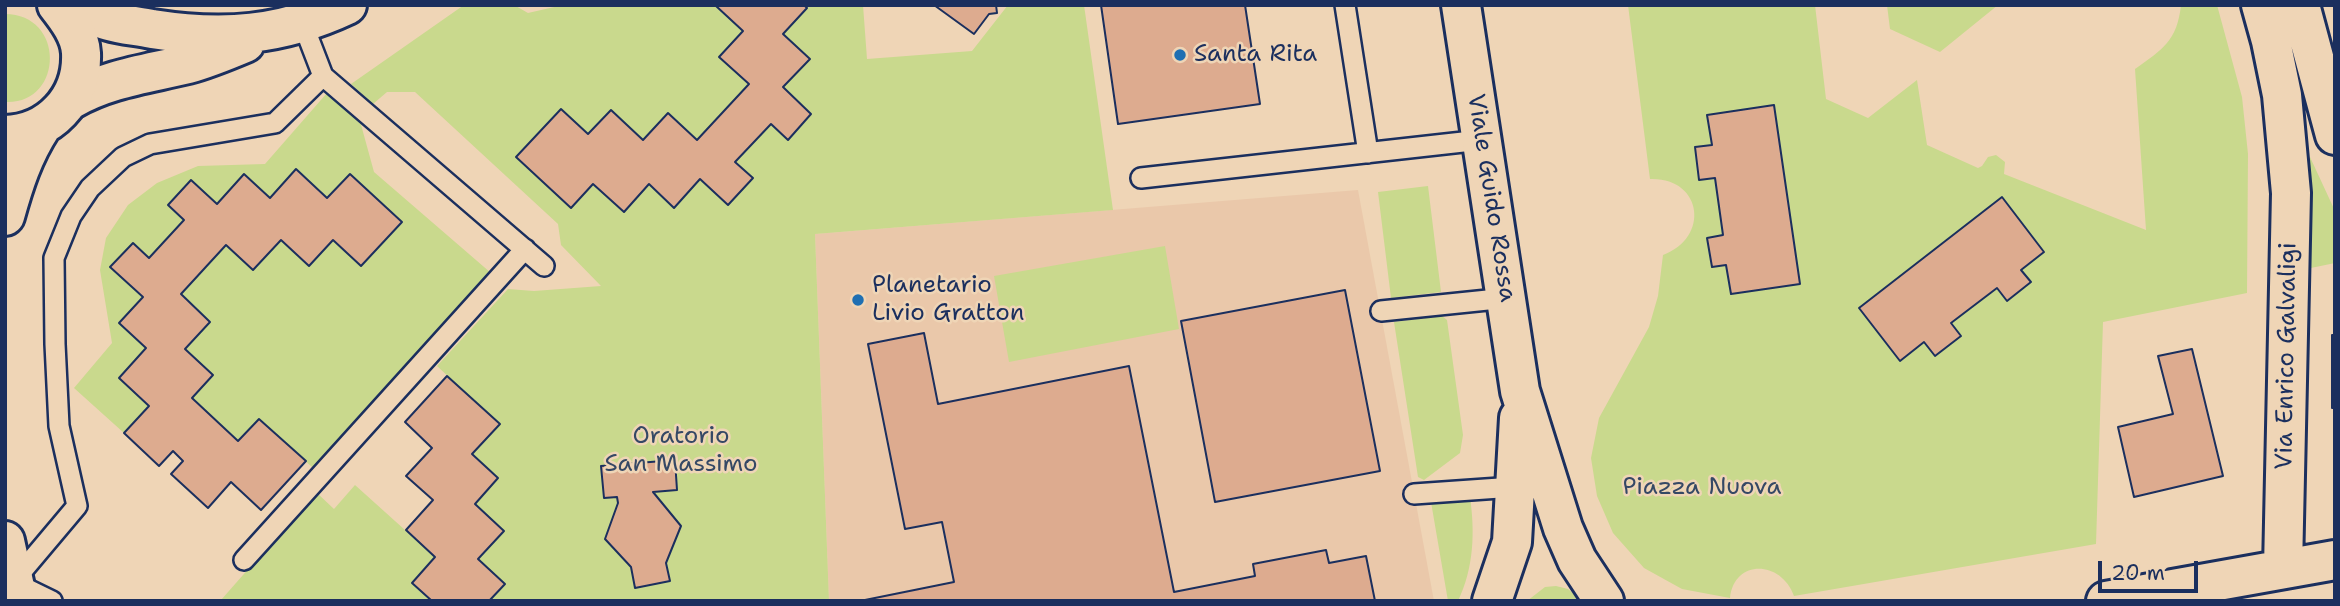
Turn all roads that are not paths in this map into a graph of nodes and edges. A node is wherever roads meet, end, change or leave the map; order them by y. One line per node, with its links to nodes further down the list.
1 (57, 5): 10 (street)
2 (69, 5): 8 (street)
3 (347, 5): 8 (street)
4 (1346, 5): 16 (lane)
5 (1461, 5): 14 (street, Viale Guido Rossa)
6 (2261, 5): 15 (street, Via Enrico Galvaligi)
7 (2300, 5): 13 (street)
8 (289, 27): 9 (lane); 10 (street)
9 (323, 76): 19 (lane); 30 (lane)
10 (72, 99): 11 (street)
11 (42, 127): 12 (street); 18 (street)
12 (5, 135)
13 (2335, 136): 15 (street)
14 (1481, 140): 16 (lane); 21 (street, Viale Guido Rossa)
15 (2286, 144): 29 (street, Via Enrico Galvaligi)
16 (1368, 153): 17 (lane)
17 (1141, 178)
18 (5, 216)
19 (524, 248): 20 (lane); 27 (lane)
20 (544, 266)
21 (1507, 298): 22 (lane); 23 (street, Viale Guido Rossa)
22 (1381, 311)
23 (1520, 391): 24 (street, Viale Guido Rossa); 33 (street, Viale Guido Rossa)
24 (1514, 486): 25 (lane); 32 (street, Viale Guido Rossa)
25 (1414, 494)
26 (5, 541): 30 (street)
27 (244, 560)
28 (2335, 560): 29 (street)
29 (2283, 569): 34 (street)
30 (16, 592): 31 (lane)
31 (52, 601)
32 (1492, 601)
33 (1604, 601)
34 (2106, 601)

